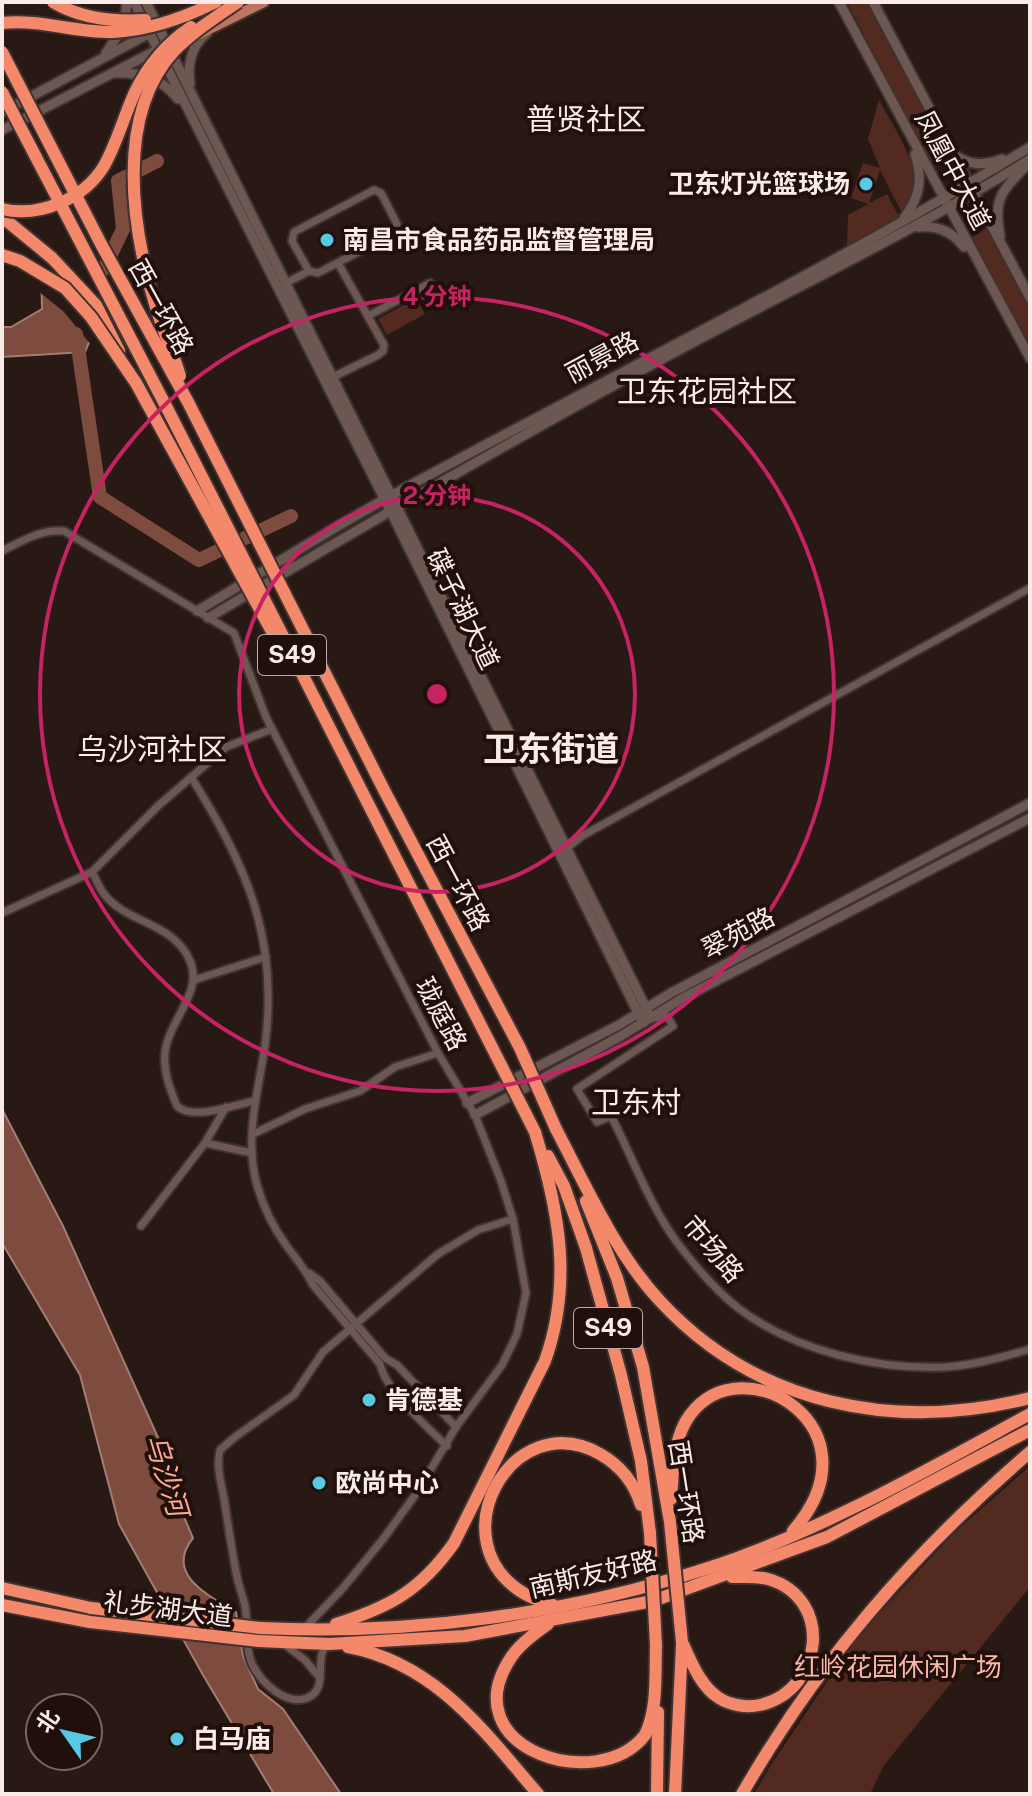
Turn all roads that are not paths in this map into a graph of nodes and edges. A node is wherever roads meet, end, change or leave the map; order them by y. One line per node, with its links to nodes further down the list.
1 (53, 2): 5 (highway, bridge)
2 (127, 2): 18 (main road)
3 (134, 2): 14 (main road, 碟子湖大道)
4 (146, 2): 12 (main road, 碟子湖大道)
5 (205, 2): 12 (main road)
6 (216, 2): 11 (highway, bridge)
7 (237, 2): 31 (highway, bridge); 46 (highway, bridge)
8 (264, 2): 13 (main road)
9 (839, 2): 25 (main road, 凤凰中大道)
10 (873, 2): 26 (main road, 凤凰中大道)
11 (2, 23)
12 (159, 28): 14 (main road); 15 (main road, 碟子湖大道)
13 (211, 30): 15 (main road); 21 (main road)
14 (148, 34): 16 (main road, 碟子湖大道); 18 (main road)
15 (169, 46): 16 (main road); 21 (main road, 碟子湖大道)
16 (157, 50): 19 (main road); 22 (main road, 碟子湖大道)
17 (2, 52): 46 (highway, 西一环路 / S49, bridge)
18 (103, 58): 23 (main road)
19 (111, 74): 22 (main road); 24 (main road)
20 (2, 92): 53 (highway, 西一环路 / S49, bridge)
21 (191, 95): 39 (main road, 碟子湖大道)
22 (188, 111): 47 (main road, 碟子湖大道)
23 (2, 112)
24 (2, 130)
25 (910, 135): 30 (main road, 凤凰中大道); 33 (main road)
26 (951, 152): 27 (main road); 28 (main road, 凤凰中大道)
27 (1028, 154): 28 (main road, 丽景路); 29 (main road, 丽景路); 34 (main road)
28 (968, 185): 29 (main road, 凤凰中大道); 30 (main road, 丽景路)
29 (973, 194): 30 (main road, 丽景路); 34 (main road, 凤凰中大道)
30 (946, 203): 33 (main road, 丽景路); 38 (main road, 凤凰中大道)
31 (2, 209)
32 (2, 217): 45 (highway, bridge)
33 (904, 225): 38 (main road); 47 (main road, 丽景路); 48 (main road, 丽景路)
34 (1002, 248): 41 (main road, 凤凰中大道)
35 (2, 255): 45 (highway, bridge)
36 (338, 263): 37 (street); 37 (street); 42 (street)
37 (309, 271): 39 (street)
38 (984, 273): 43 (main road, 凤凰中大道)
39 (286, 283): 44 (main road, 碟子湖大道)
40 (430, 283): 42 (street)
41 (1030, 298)
42 (368, 316): 44 (street)
43 (1030, 358)
44 (333, 377): 47 (main road, 碟子湖大道)
45 (136, 383): 53 (highway, bridge)
46 (188, 402): 69 (highway, 西一环路 / S49, bridge)
47 (388, 497): 48 (main road, 碟子湖大道); 51 (main road, 丽景路)
48 (393, 508): 52 (main road, 丽景路); 58 (main road, 碟子湖大道); 63 (main road, 碟子湖大道)
49 (2, 551): 51 (street, 珑庭路)
50 (1030, 588): 58 (street)
51 (197, 611): 52 (street, 珑庭路)
52 (208, 618): 54 (street, 珑庭路)
53 (319, 707): 70 (highway, 西一环路 / S49, bridge)
54 (272, 729): 55 (street); 64 (street, 珑庭路)
55 (191, 777): 59 (street); 61 (street)
56 (1030, 803): 63 (main road, 翠苑路)
57 (1030, 818): 63 (main road, 翠苑路)
58 (567, 848): 63 (main road, 碟子湖大道)
59 (92, 872): 60 (street); 62 (street)
60 (2, 913)
61 (266, 957): 62 (street); 65 (street)
62 (194, 980): 67 (street)
63 (645, 1015): 66 (main road, 翠苑路); 68 (main road, 翠苑路); 77 (street, 市场路)
64 (438, 1053): 66 (street, 珑庭路); 71 (street)
65 (254, 1101): 67 (street); 71 (street)
66 (467, 1103): 68 (street, 珑庭路)
67 (226, 1107): 72 (street)
68 (475, 1115): 74 (street, 珑庭路)
69 (556, 1129): 78 (highway); 84 (highway, 西一环路 / S49)
70 (535, 1132): 85 (highway, 西一环路 / S49); 93 (highway)
71 (253, 1134): 73 (street)
72 (205, 1143): 73 (street); 75 (street)
73 (252, 1153): 76 (street)
74 (513, 1219): 76 (street); 80 (street, 珑庭路)
75 (141, 1226)
76 (352, 1326): 80 (street); 82 (street); 100 (street)
77 (1030, 1349)
78 (1030, 1398)
79 (1030, 1414): 86 (highway, 南斯友好路)
80 (456, 1427): 82 (street, 珑庭路)
81 (1030, 1430): 87 (highway, 南斯友好路)
82 (447, 1446): 94 (street, 珑庭路)
83 (1030, 1452): 106 (highway)
84 (670, 1522): 86 (highway); 96 (highway, 西一环路 / S49, bridge)
85 (650, 1533): 90 (highway); 99 (highway, 西一环路 / S49, bridge)
86 (790, 1535): 90 (highway, 南斯友好路)
87 (720, 1578): 92 (highway, 南斯友好路); 96 (highway)
88 (2, 1588): 91 (highway, 礼步湖大道)
89 (2, 1605): 91 (highway, 礼步湖大道)
90 (556, 1606): 93 (highway, 南斯友好路)
91 (90, 1615): 95 (highway, 礼步湖大道, bridge)
92 (552, 1621): 98 (highway, 南斯友好路); 101 (highway)
93 (321, 1629): 94 (highway, 礼步湖大道)
94 (303, 1630): 95 (highway, 礼步湖大道)
95 (259, 1635): 97 (highway, 礼步湖大道)
96 (682, 1642): 105 (highway, 西一环路 / S49)
97 (284, 1644): 98 (highway, 礼步湖大道); 100 (street)
98 (329, 1644): 100 (street); 103 (highway)
99 (656, 1645): 102 (highway); 104 (highway, 西一环路 / S49)
100 (320, 1678)
101 (533, 1765)
102 (594, 1776)
103 (538, 1794)
104 (657, 1794)
105 (675, 1794)
106 (742, 1794)

